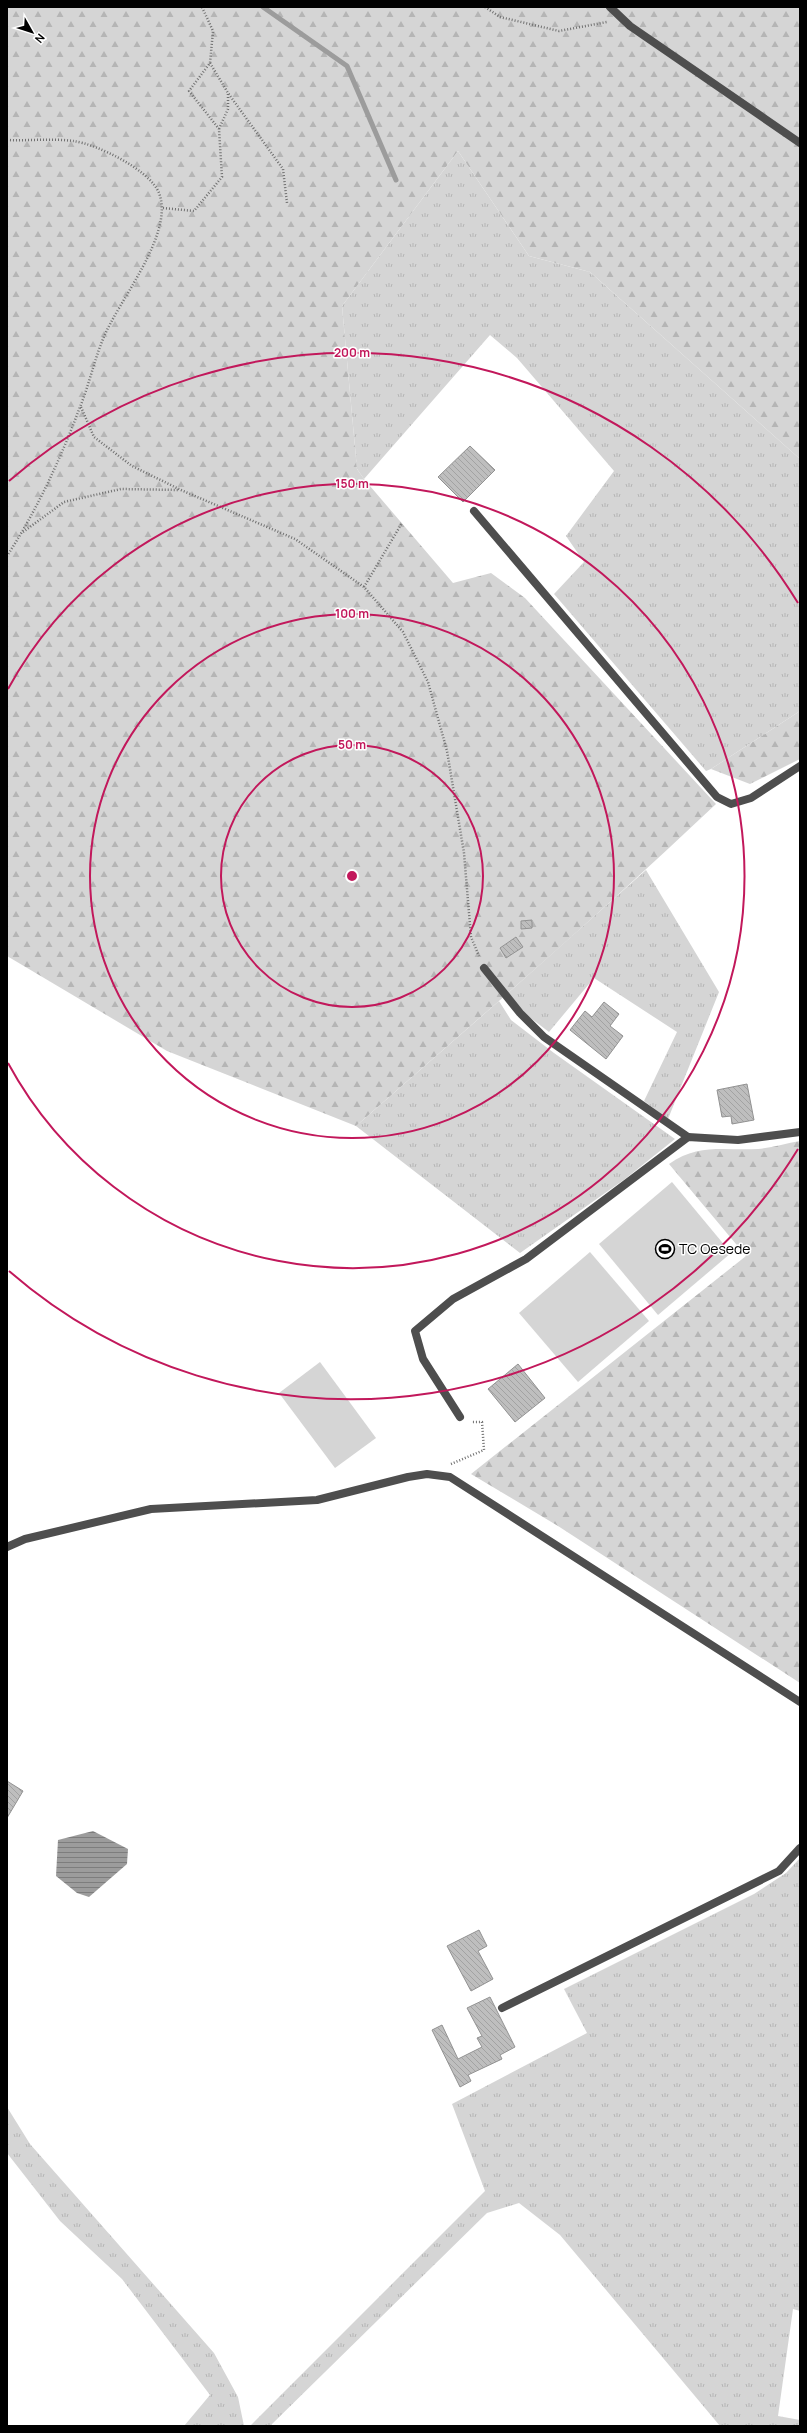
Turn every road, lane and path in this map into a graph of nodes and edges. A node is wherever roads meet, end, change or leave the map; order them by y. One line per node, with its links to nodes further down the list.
1 (202, 7): 5 (path)
2 (485, 7): 4 (path)
3 (610, 7): 4 (lane)
4 (630, 26): 9 (lane)
5 (210, 63): 6 (path); 7 (path)
6 (228, 93): 7 (path); 10 (path)
7 (219, 129): 11 (path)
8 (7, 140): 11 (path)
9 (800, 143)
10 (287, 203)
11 (163, 208): 12 (path)
12 (81, 407): 13 (path); 16 (path)
13 (181, 490): 16 (path); 18 (path)
14 (474, 511): 19 (lane)
15 (402, 523): 18 (path)
16 (22, 533): 17 (path)
17 (7, 556)
18 (364, 586): 20 (path)
19 (800, 766)
20 (484, 968): 22 (lane)
21 (800, 1132): 22 (lane)
22 (688, 1137): 23 (lane)
23 (460, 1417): 24 (path)
24 (448, 1465)
25 (7, 1547): 26 (lane)
26 (800, 1702)
27 (800, 1848): 28 (lane)
28 (502, 2008)

